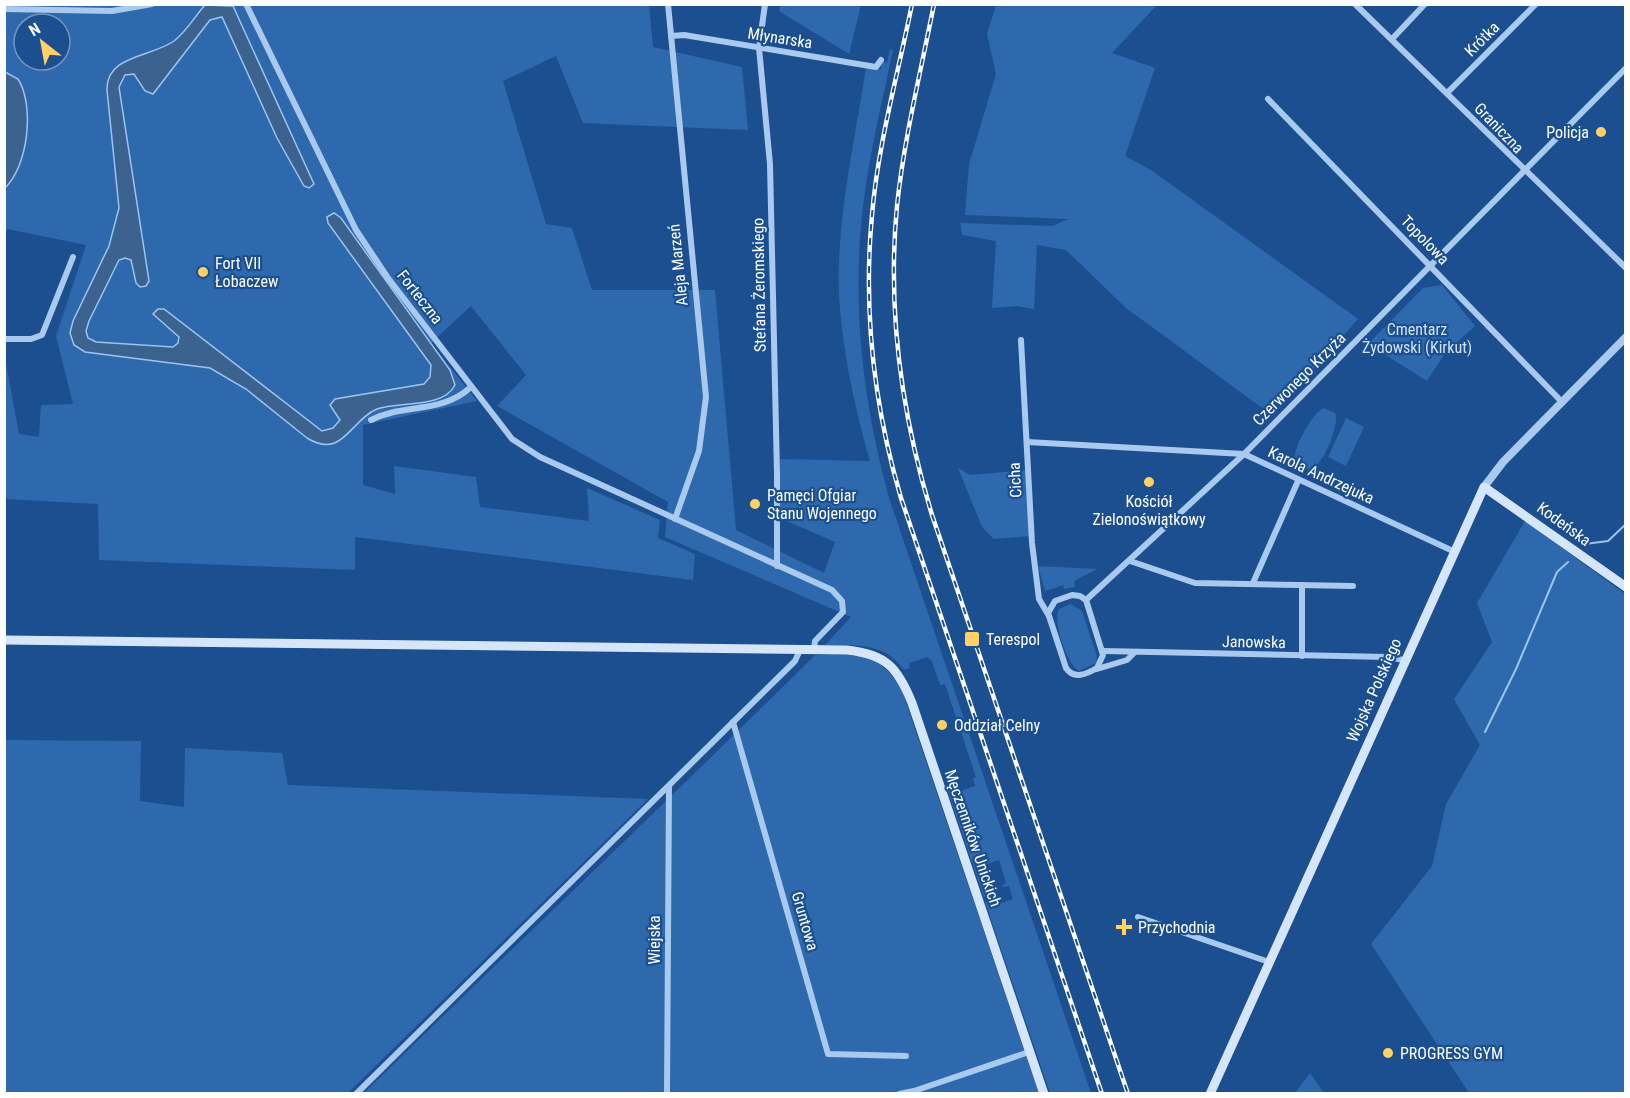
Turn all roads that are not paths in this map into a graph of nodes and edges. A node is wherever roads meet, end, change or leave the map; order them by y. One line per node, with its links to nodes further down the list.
1 (152, 4): 8 (street)
2 (246, 4): 23 (street, Forteczna)
3 (668, 4): 9 (street, Aleja Marzeń)
4 (765, 4): 11 (street, Stefana Żeromskiego)
5 (1355, 4): 10 (street, Graniczna)
6 (1425, 4): 10 (street)
7 (1536, 4): 14 (street, Krótka)
8 (4, 9)
9 (671, 36): 11 (street, Młynarska); 30 (street, Aleja Marzeń)
10 (1393, 38): 14 (street, Graniczna)
11 (759, 48): 12 (street, Młynarska); 33 (street, Stefana Żeromskiego)
12 (881, 60)
13 (1626, 68): 16 (street, Czerwonego Krzyża)
14 (1447, 93): 16 (street, Graniczna)
15 (1268, 99): 18 (street, Topolowa)
16 (1524, 170): 18 (street, Czerwonego Krzyża); 19 (street, Graniczna)
17 (73, 257): 20 (street)
18 (1430, 265): 24 (street, Topolowa); 27 (street, Czerwonego Krzyża)
19 (1626, 268)
20 (4, 339)
21 (1021, 340): 26 (street, Cicha)
22 (1624, 341): 24 (street, Wojska Polskiego)
23 (471, 387): 25 (street); 30 (street, Forteczna)
24 (1562, 402): 29 (street, Wojska Polskiego)
25 (371, 420)
26 (1027, 442): 27 (street, Karola Andrzejuka); 39 (street, Cicha)
27 (1244, 454): 28 (street, Karola Andrzejuka); 32 (street, Czerwonego Krzyża)
28 (1298, 481): 31 (street, Karola Andrzejuka); 34 (street)
29 (1484, 487): 31 (main road, Wojska Polskiego); 37 (main road, Kodeńska)
30 (675, 519): 33 (street, Forteczna)
31 (1453, 550): 46 (main road, Wojska Polskiego)
32 (1130, 561): 34 (street); 38 (street, Czerwonego Krzyża)
33 (777, 566): 42 (street, Forteczna)
34 (1253, 583): 35 (street)
35 (1302, 585): 36 (street); 45 (street)
36 (1353, 586)
37 (1626, 587)
38 (1086, 600): 39 (street); 43 (street)
39 (1049, 616): 47 (street, Cicha)
40 (4, 640): 41 (main road, Męczenników Unickich)
41 (800, 650): 42 (main road, Męczenników Unickich); 48 (street)
42 (817, 650): 52 (main road, Męczenników Unickich)
43 (1102, 651): 44 (street, Janowska); 47 (street)
44 (1134, 653): 45 (street, Janowska); 47 (street)
45 (1302, 656): 46 (street, Janowska)
46 (1404, 660): 51 (main road, Wojska Polskiego)
47 (1094, 670)
48 (733, 722): 49 (street); 53 (street, Gruntowa)
49 (669, 786): 55 (street); 56 (street, Wiejska)
50 (1138, 917): 51 (street)
51 (1269, 962): 59 (main road, Wojska Polskiego)
52 (1029, 1052): 54 (street); 58 (main road, Męczenników Unickich)
53 (906, 1056)
54 (914, 1092): 57 (street)
55 (356, 1094)
56 (667, 1094)
57 (899, 1094)
58 (1044, 1094)
59 (1210, 1094)

